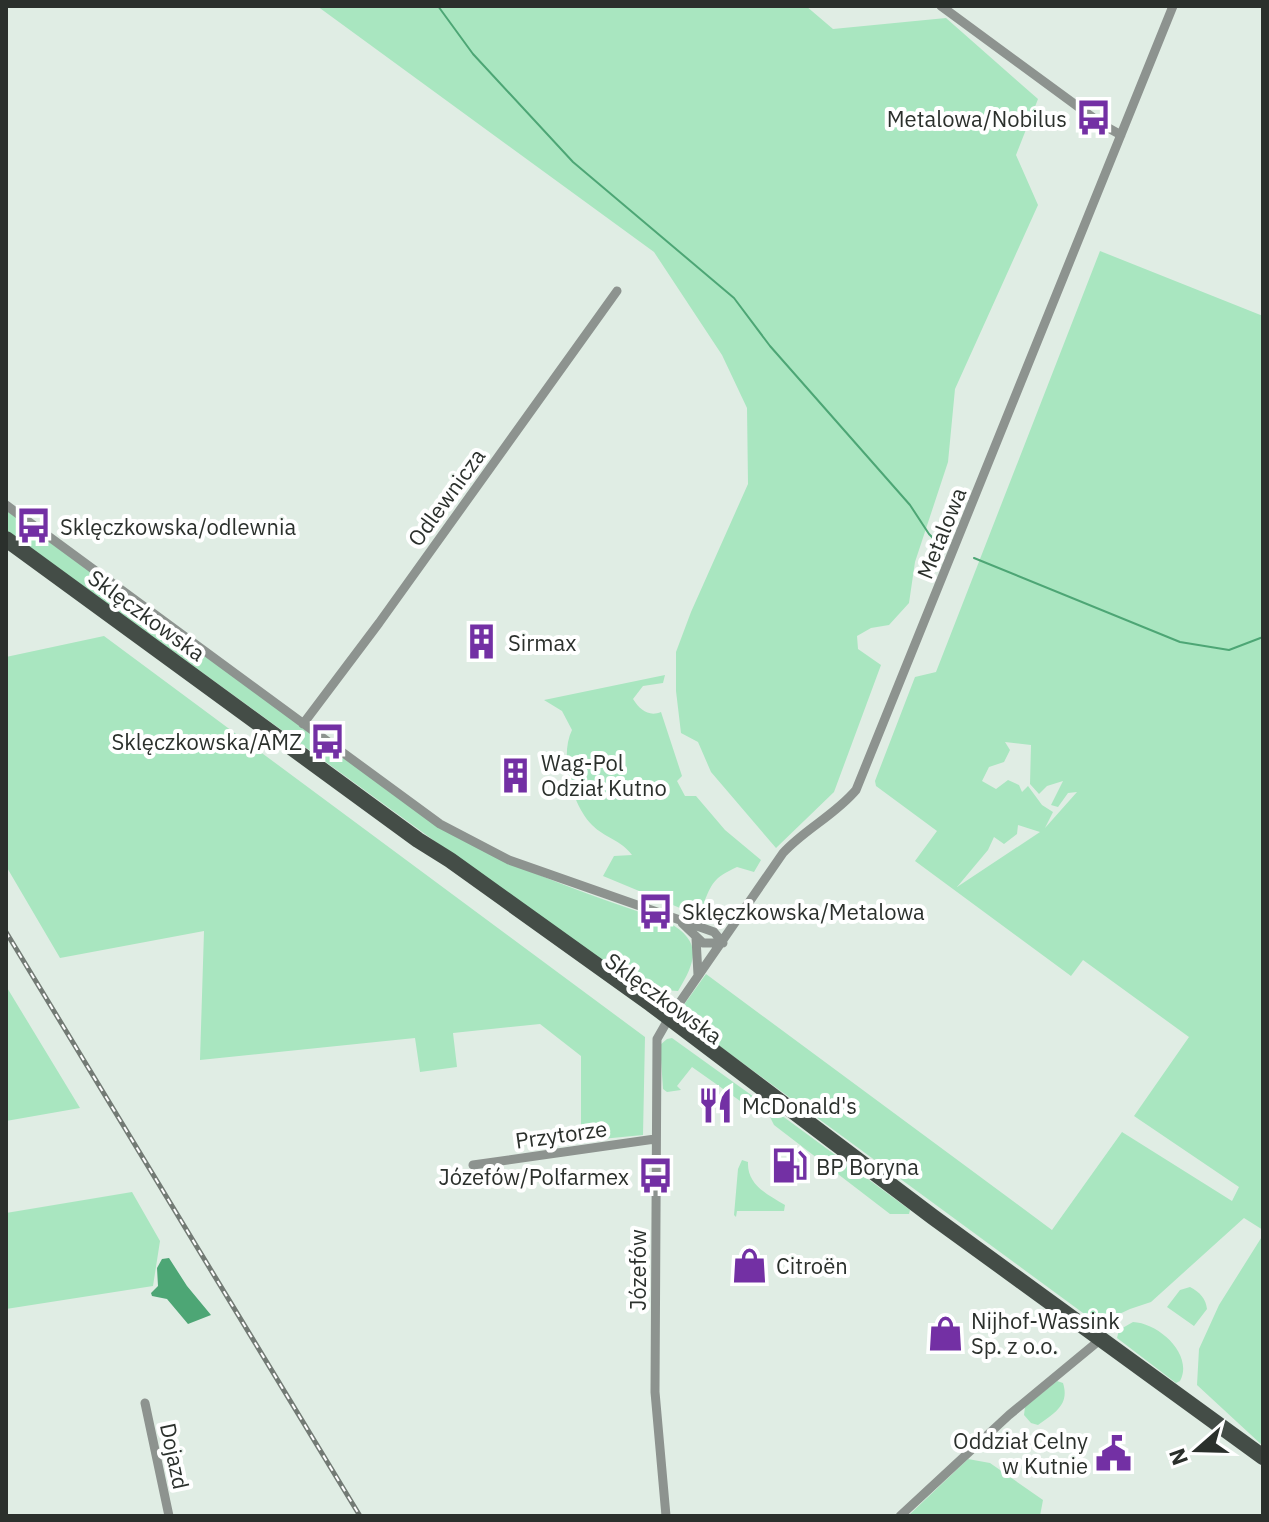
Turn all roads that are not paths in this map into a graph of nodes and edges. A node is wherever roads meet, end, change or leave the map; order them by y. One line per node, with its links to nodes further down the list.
1 (941, 6): 3 (street)
2 (1173, 6): 3 (street, Metalowa)
3 (1121, 135): 10 (street, Metalowa)
4 (617, 291): 7 (street, Odlewnicza)
5 (6, 505): 7 (street)
6 (6, 539): 12 (main road, Sklęczkowska)
7 (303, 724): 8 (street)
8 (681, 922): 9 (street); 10 (street)
9 (696, 938): 10 (street); 11 (street)
10 (723, 943): 11 (street, Metalowa)
11 (698, 976): 12 (street, Metalowa)
12 (667, 1021): 13 (street, Józefów); 15 (main road, Sklęczkowska)
13 (655, 1139): 14 (street, Przytorze); 19 (street, Józefów)
14 (473, 1165)
15 (1101, 1339): 17 (main road, Sklęczkowska); 20 (street)
16 (145, 1403): 18 (street, Dojazd)
17 (1263, 1457)
18 (169, 1516)
19 (666, 1516)
20 (900, 1516)

